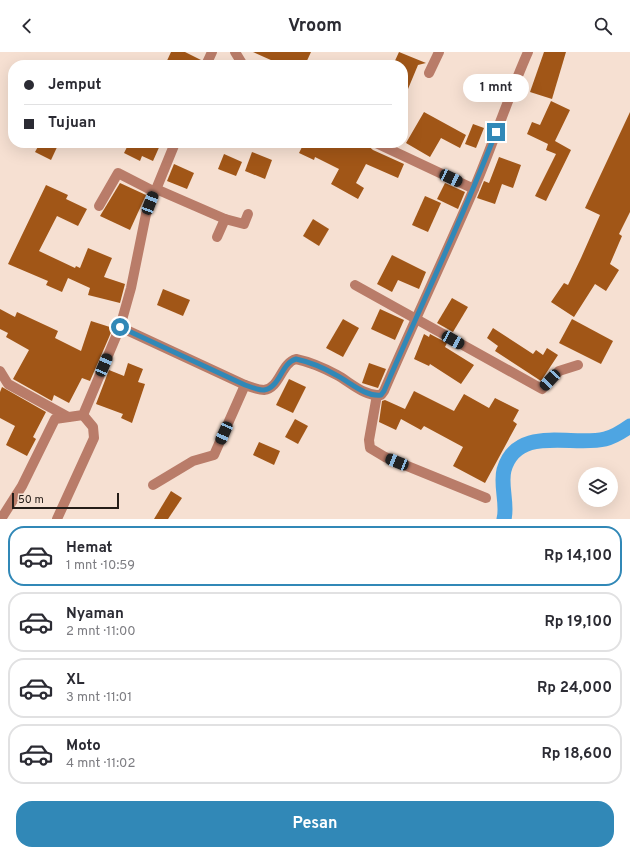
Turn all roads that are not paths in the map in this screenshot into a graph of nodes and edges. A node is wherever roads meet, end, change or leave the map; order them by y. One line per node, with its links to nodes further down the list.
1 (439, 52): 3 (street)
2 (528, 52): 6 (street)
3 (429, 73)
4 (173, 148): 7 (street)
5 (387, 148): 6 (street)
6 (474, 189): 13 (street)
7 (155, 191): 8 (street); 10 (street); 14 (street)
8 (99, 206)
9 (248, 214): 10 (street)
10 (225, 219): 11 (street)
11 (217, 237)
12 (355, 285): 13 (street)
13 (415, 319): 15 (street); 18 (street)
14 (120, 327): 17 (street); 19 (street)
15 (578, 365)
16 (0, 371): 20 (street)
17 (245, 385): 18 (street); 21 (street)
18 (377, 395): 22 (street)
19 (83, 415): 20 (street); 24 (street)
20 (68, 417): 23 (street)
21 (153, 486)
22 (486, 498)
23 (1, 519)
24 (57, 519)

